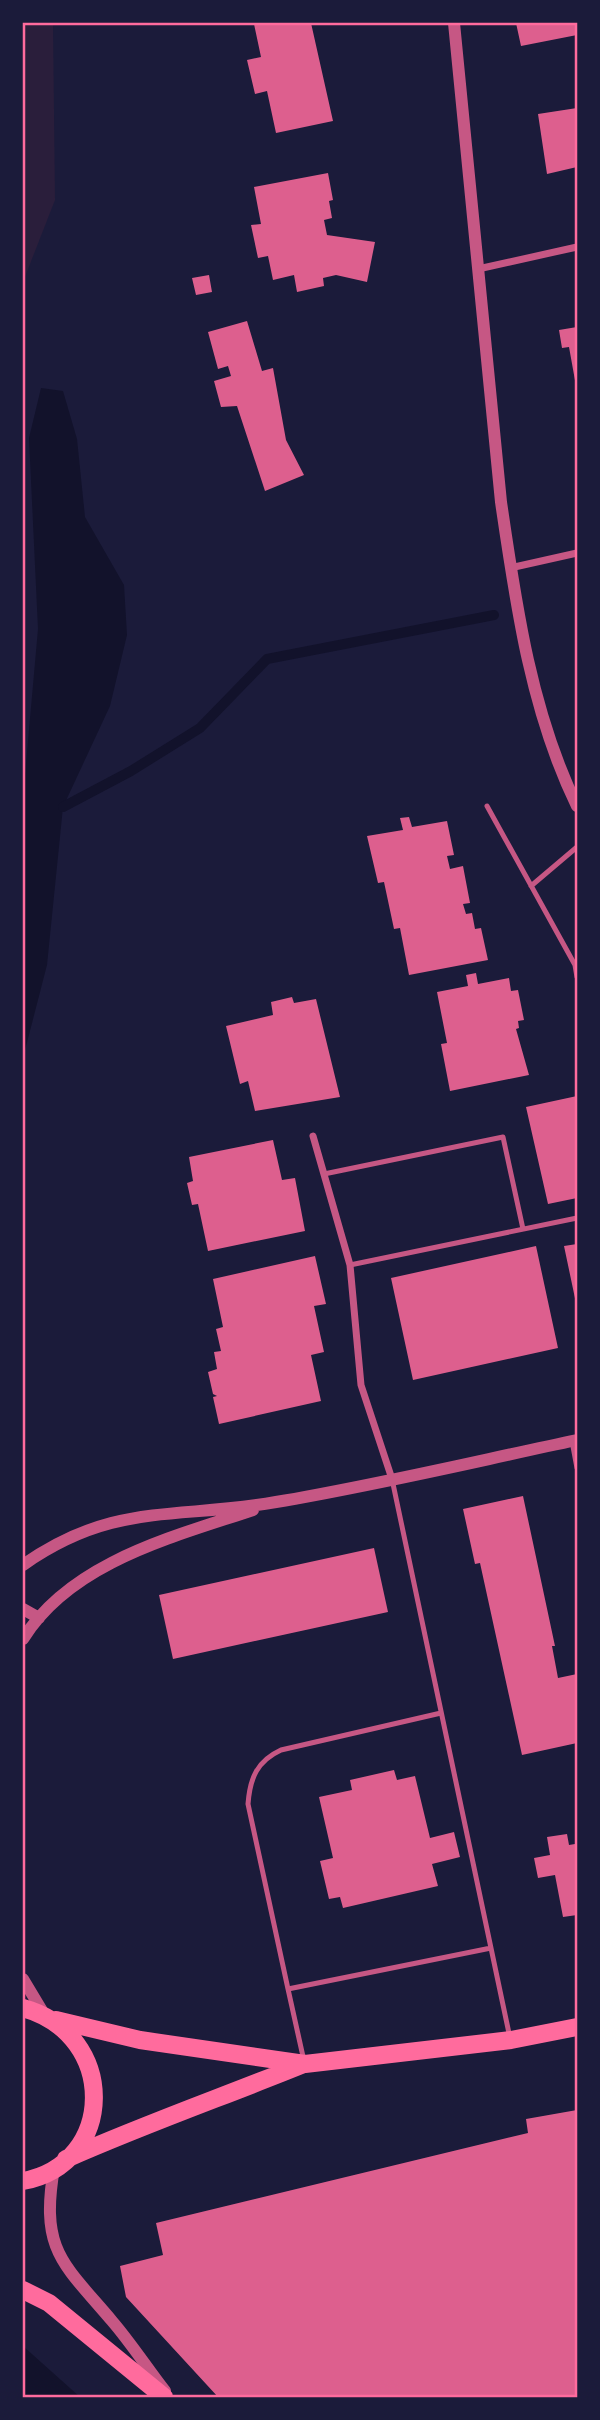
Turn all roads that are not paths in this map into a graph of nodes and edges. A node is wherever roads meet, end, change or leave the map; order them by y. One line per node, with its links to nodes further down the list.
1 (454, 23): 3 (street)
2 (577, 247): 3 (street)
3 (478, 269): 5 (street)
4 (577, 553): 5 (street)
5 (510, 568): 7 (street)
6 (487, 806): 9 (lane)
7 (577, 807)
8 (577, 847): 9 (lane)
9 (531, 886): 10 (lane)
10 (577, 977)
11 (313, 1136): 12 (street)
12 (324, 1174): 14 (lane); 15 (street)
13 (577, 1218): 14 (lane)
14 (523, 1229): 15 (lane)
15 (350, 1265): 18 (street)
16 (575, 1440): 17 (lane); 18 (street)
17 (577, 1468)
18 (392, 1479): 19 (street); 24 (lane)
19 (273, 1503): 20 (street); 22 (street)
20 (23, 1565)
21 (23, 1609): 22 (street)
22 (39, 1618): 23 (street)
23 (23, 1639)
24 (441, 1713): 25 (lane); 27 (lane)
25 (491, 1948): 27 (lane); 31 (lane)
26 (23, 1979): 29 (street)
27 (288, 1989): 32 (lane)
28 (23, 2008): 29 (main road)
29 (50, 2017): 32 (main road); 33 (main road)
30 (577, 2027): 31 (main road)
31 (511, 2040): 32 (main road)
32 (305, 2064): 33 (main road)
33 (60, 2163): 34 (main road); 37 (street)
34 (23, 2181)
35 (23, 2290): 36 (main road)
36 (164, 2397)
37 (169, 2397)

